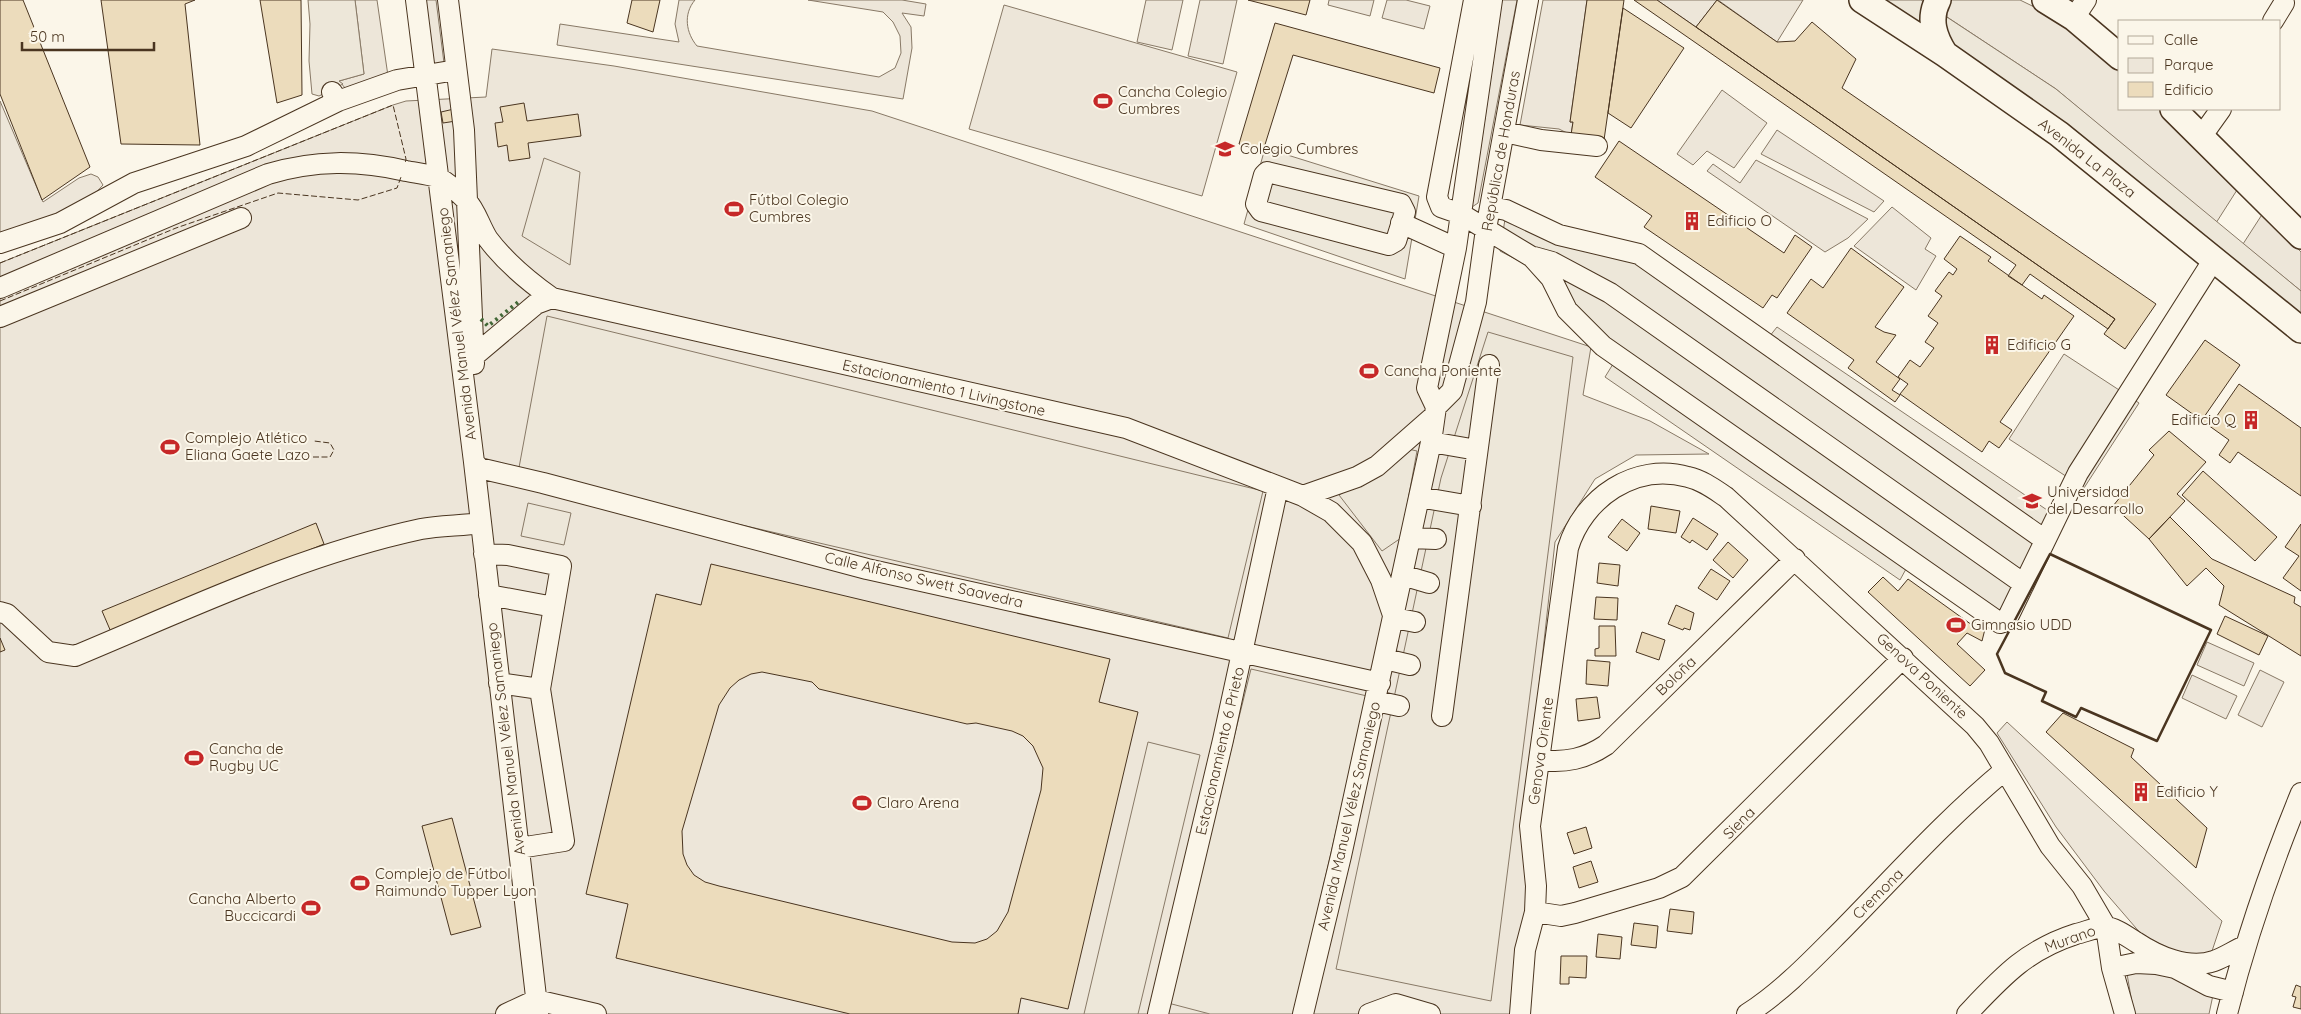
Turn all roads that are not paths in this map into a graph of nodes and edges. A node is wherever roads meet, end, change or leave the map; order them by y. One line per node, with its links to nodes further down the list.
1 (416, 0): 13 (street, Avenida Manuel Vélez Samaniego)
2 (448, 0): 12 (street, Avenida Manuel Vélez Samaniego)
3 (1474, 0): 26 (street)
4 (1492, 0): 26 (street, República de Honduras)
5 (1528, 0): 20 (street, República de Honduras)
6 (1862, 0): 14 (main road, Avenida La Plaza)
7 (1938, 0): 14 (main road)
8 (2045, 0): 10 (main road)
9 (2284, 3): 11 (street)
10 (2080, 9): 15 (main road)
11 (2274, 20)
12 (451, 24): 13 (street); 16 (street, Avenida Manuel Vélez Samaniego)
13 (420, 28): 17 (street, Avenida Manuel Vélez Samaniego)
14 (1945, 54): 34 (main road, Avenida La Plaza)
15 (2118, 55)
16 (456, 70): 17 (street); 24 (street, Avenida Manuel Vélez Samaniego)
17 (427, 74): 23 (street, Avenida Manuel Vélez Samaniego); 31 (street)
18 (2174, 110): 21 (main road)
19 (2220, 110): 21 (street)
20 (1505, 132): 22 (street); 25 (street, República de Honduras)
21 (2201, 137): 30 (main road)
22 (1597, 146)
23 (439, 178): 24 (street); 35 (street); 48 (street, Avenida Manuel Vélez Samaniego)
24 (467, 200): 37 (street, Estacionamiento 1 Livingstone); 41 (street, Avenida Manuel Vélez Samaniego)
25 (1491, 207): 29 (street, República de Honduras); 57 (street)
26 (1461, 214): 29 (street); 32 (street, República de Honduras)
27 (241, 218): 39 (street)
28 (1401, 223): 28 (street); 32 (street)
29 (1486, 229): 33 (street); 38 (street, República de Honduras)
30 (2299, 231)
31 (0, 243)
32 (1456, 248): 36 (street, República de Honduras)
33 (1532, 257): 62 (street); 62 (street)
34 (2214, 259): 40 (main road, Avenida La Plaza); 57 (street)
35 (0, 288)
36 (1448, 292): 38 (street); 45 (street, República de Honduras)
37 (552, 298): 41 (street); 49 (street, Estacionamiento 1 Livingstone)
38 (1476, 302): 43 (street, República de Honduras)
39 (0, 317)
40 (2301, 330)
41 (474, 356): 48 (street, Avenida Manuel Vélez Samaniego)
42 (1489, 365): 44 (street)
43 (1456, 379): 44 (street); 45 (street, República de Honduras)
44 (1484, 402): 47 (street)
45 (1435, 412): 46 (street, Avenida Manuel Vélez Samaniego); 50 (street, República de Honduras)
46 (1431, 442): 47 (street); 51 (street, Avenida Manuel Vélez Samaniego)
47 (1478, 450): 53 (street)
48 (476, 465): 54 (street, Avenida Manuel Vélez Samaniego); 68 (street, Calle Alfonso Swett Saavedra)
49 (1278, 487): 50 (street, Estacionamiento 1 Livingstone); 68 (street, Estacionamiento 6 Prieto)
50 (1303, 496): 66 (street, Estacionamiento 1 Livingstone)
51 (1419, 497): 53 (street); 55 (street, Avenida Manuel Vélez Samaniego)
52 (1601, 497): 59 (street, Genova Poniente); 77 (street, Genova Oriente)
53 (1471, 506): 76 (street)
54 (481, 523): 58 (street, Avenida Manuel Vélez Samaniego); 65 (street)
55 (1410, 538): 56 (street); 60 (street, Avenida Manuel Vélez Samaniego)
56 (1436, 538)
57 (2045, 540): 62 (street)
58 (484, 554): 63 (street, Avenida Manuel Vélez Samaniego); 64 (street)
59 (1795, 559): 69 (street, Genova Poniente); 77 (street, Boloña)
60 (1402, 576): 61 (street); 66 (street, Avenida Manuel Vélez Samaniego)
61 (1430, 584)
62 (2024, 584)
63 (489, 595): 64 (street); 72 (street, Avenida Manuel Vélez Samaniego)
64 (554, 607): 73 (street)
65 (0, 612)
66 (1394, 618): 67 (street); 70 (street, Avenida Manuel Vélez Samaniego)
67 (1415, 622)
68 (1243, 653): 74 (street, Calle Alfonso Swett Saavedra); 89 (street, Estacionamiento 6 Prieto)
69 (1903, 658): 78 (street, Genova Poniente); 81 (street, Siena)
70 (1385, 660): 71 (street); 74 (street, Avenida Manuel Vélez Samaniego)
71 (1410, 666)
72 (499, 683): 73 (street); 80 (street, Avenida Manuel Vélez Samaniego)
73 (540, 690): 80 (street)
74 (1378, 692): 75 (street, Calle Alfonso Swett Saavedra); 90 (street, Avenida Manuel Vélez Samaniego)
75 (1399, 706)
76 (1442, 716)
77 (1540, 760): 81 (street, Genova Oriente)
78 (2005, 770): 82 (street, Genova Poniente); 94 (street, Cremona)
79 (2301, 793): 83 (street)
80 (519, 848): 86 (street, Avenida Manuel Vélez Samaniego)
81 (1535, 912): 93 (street, Genova Oriente)
82 (2106, 926): 83 (street, Murano); 84 (street, Genova Poniente); 95 (street, Murano)
83 (2245, 946): 85 (street)
84 (2112, 968): 85 (street); 96 (street, Genova Poniente)
85 (2232, 992): 97 (street)
86 (537, 1007): 87 (street); 88 (street)
87 (506, 1014)
88 (596, 1014)
89 (1158, 1014)
90 (1303, 1014)
91 (1369, 1014): 92 (street)
92 (1430, 1014)
93 (1520, 1014)
94 (1747, 1014)
95 (1967, 1014)
96 (2125, 1014)
97 (2227, 1014)

